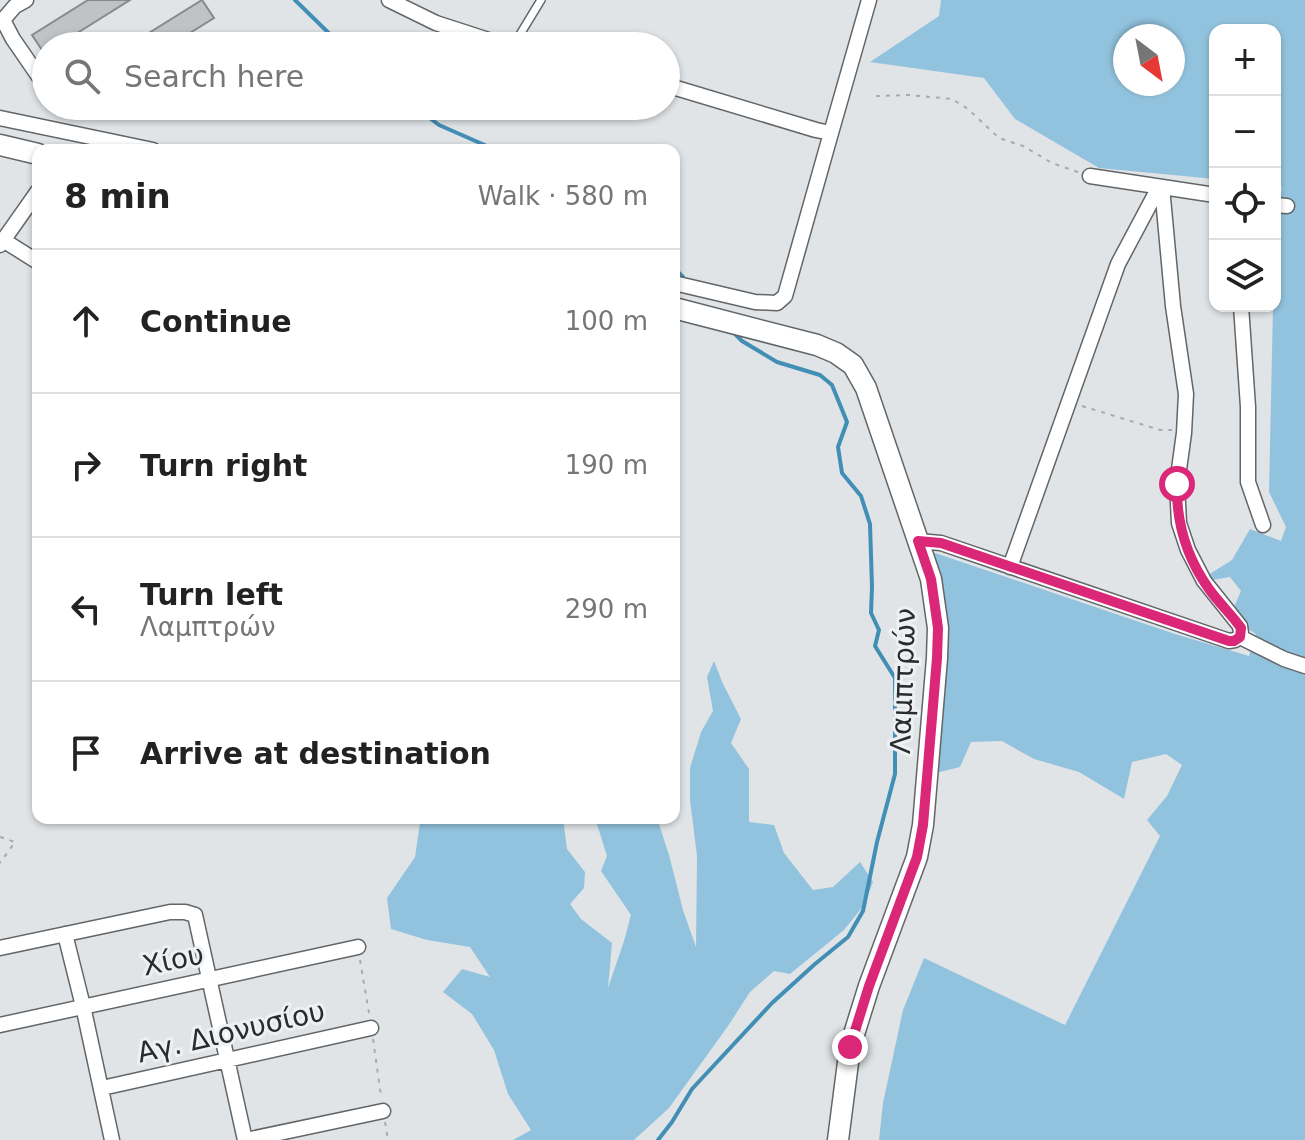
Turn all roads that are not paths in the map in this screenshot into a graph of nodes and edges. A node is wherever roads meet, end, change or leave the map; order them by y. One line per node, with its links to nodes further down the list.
1 (26, 0): 7 (street)
2 (389, 0): 5 (street)
3 (541, 0): 6 (lane)
4 (869, 0): 10 (street)
5 (464, 32)
6 (522, 32)
7 (32, 67)
8 (680, 89): 10 (street)
9 (0, 118): 11 (street)
10 (831, 133): 20 (street)
11 (124, 144)
12 (0, 145): 13 (street)
13 (32, 153)
14 (1090, 176): 15 (street)
15 (1161, 187): 16 (street); 25 (street); 26 (street)
16 (1209, 194)
17 (32, 200): 18 (street)
18 (2, 242): 19 (street)
19 (32, 259)
20 (680, 284)
21 (680, 310): 24 (street, Λαμπτρών)
22 (1241, 312): 23 (street)
23 (1263, 525)
24 (918, 541): 25 (street); 40 (street, Λαμπτρών)
25 (1010, 567): 26 (street)
26 (1240, 637): 27 (street)
27 (1305, 666)
28 (65, 934): 30 (street); 31 (street); 32 (street)
29 (358, 947): 31 (street, Χίου)
30 (0, 948)
31 (209, 979): 32 (street, Χίου); 35 (street)
32 (83, 1006): 33 (street, Χίου); 36 (street)
33 (0, 1025)
34 (371, 1028): 35 (street, Αγ. Διονυσίου)
35 (227, 1059): 36 (street, Αγ. Διονυσίου); 39 (street)
36 (102, 1088): 38 (street)
37 (383, 1111): 39 (street)
38 (112, 1140)
39 (245, 1140)
40 (838, 1140)

